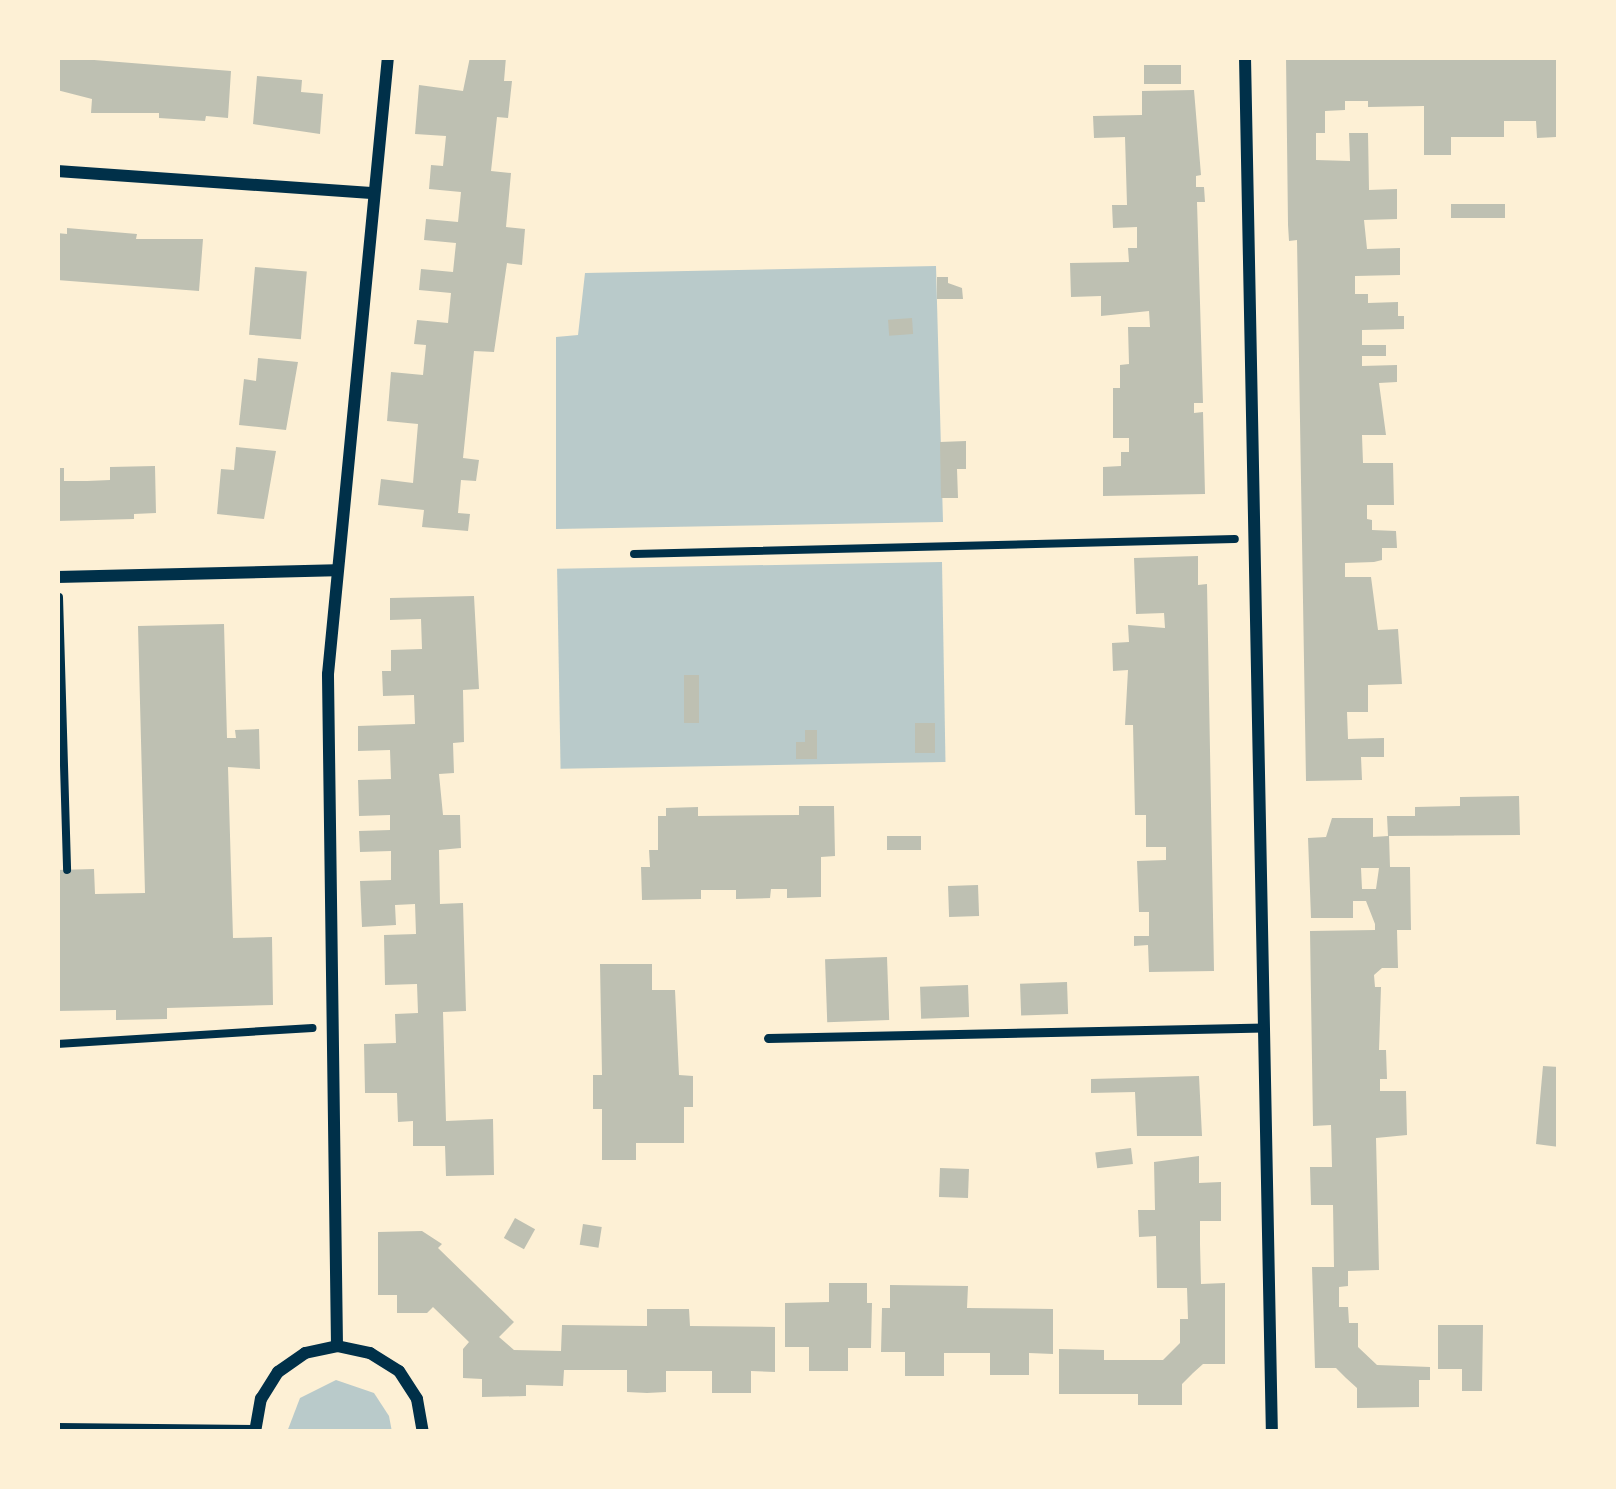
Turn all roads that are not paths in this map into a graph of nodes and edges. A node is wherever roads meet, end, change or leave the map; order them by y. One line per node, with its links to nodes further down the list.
1 (388, 57): 4 (street)
2 (1245, 57): 7 (street)
3 (57, 171): 4 (street)
4 (371, 194): 5 (street)
5 (335, 570): 6 (street); 9 (street)
6 (58, 577)
7 (1264, 1028): 8 (lane); 13 (street)
8 (768, 1038)
9 (337, 1346): 11 (street); 12 (street)
10 (57, 1429): 11 (street)
11 (254, 1431)
12 (423, 1432)
13 (1272, 1432)

